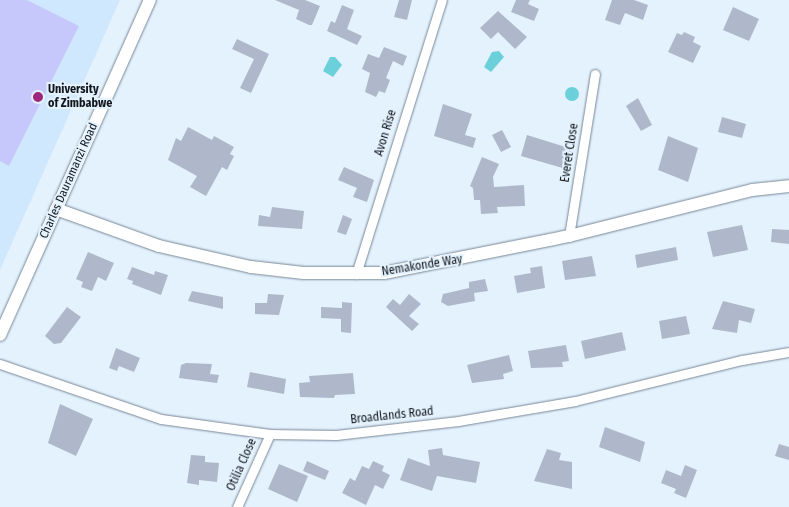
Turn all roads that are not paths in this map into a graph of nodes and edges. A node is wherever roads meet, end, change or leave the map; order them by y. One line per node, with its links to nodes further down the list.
1 (150, 0): 5 (street, Charles Dauramanzi Road)
2 (442, 0): 7 (street, Avon Rise)
3 (595, 74): 6 (street, Everet Close)
4 (789, 186): 6 (street, Nemakonde Way)
5 (56, 209): 7 (street, Nemakonde Way); 8 (street, Charles Dauramanzi Road)
6 (569, 236): 7 (street, Nemakonde Way)
7 (356, 274)
8 (0, 336)
9 (789, 352): 11 (street, Broadlands Road)
10 (0, 364): 11 (street, Broadlands Road)
11 (270, 434): 12 (street, Otilia Close)
12 (237, 507)

